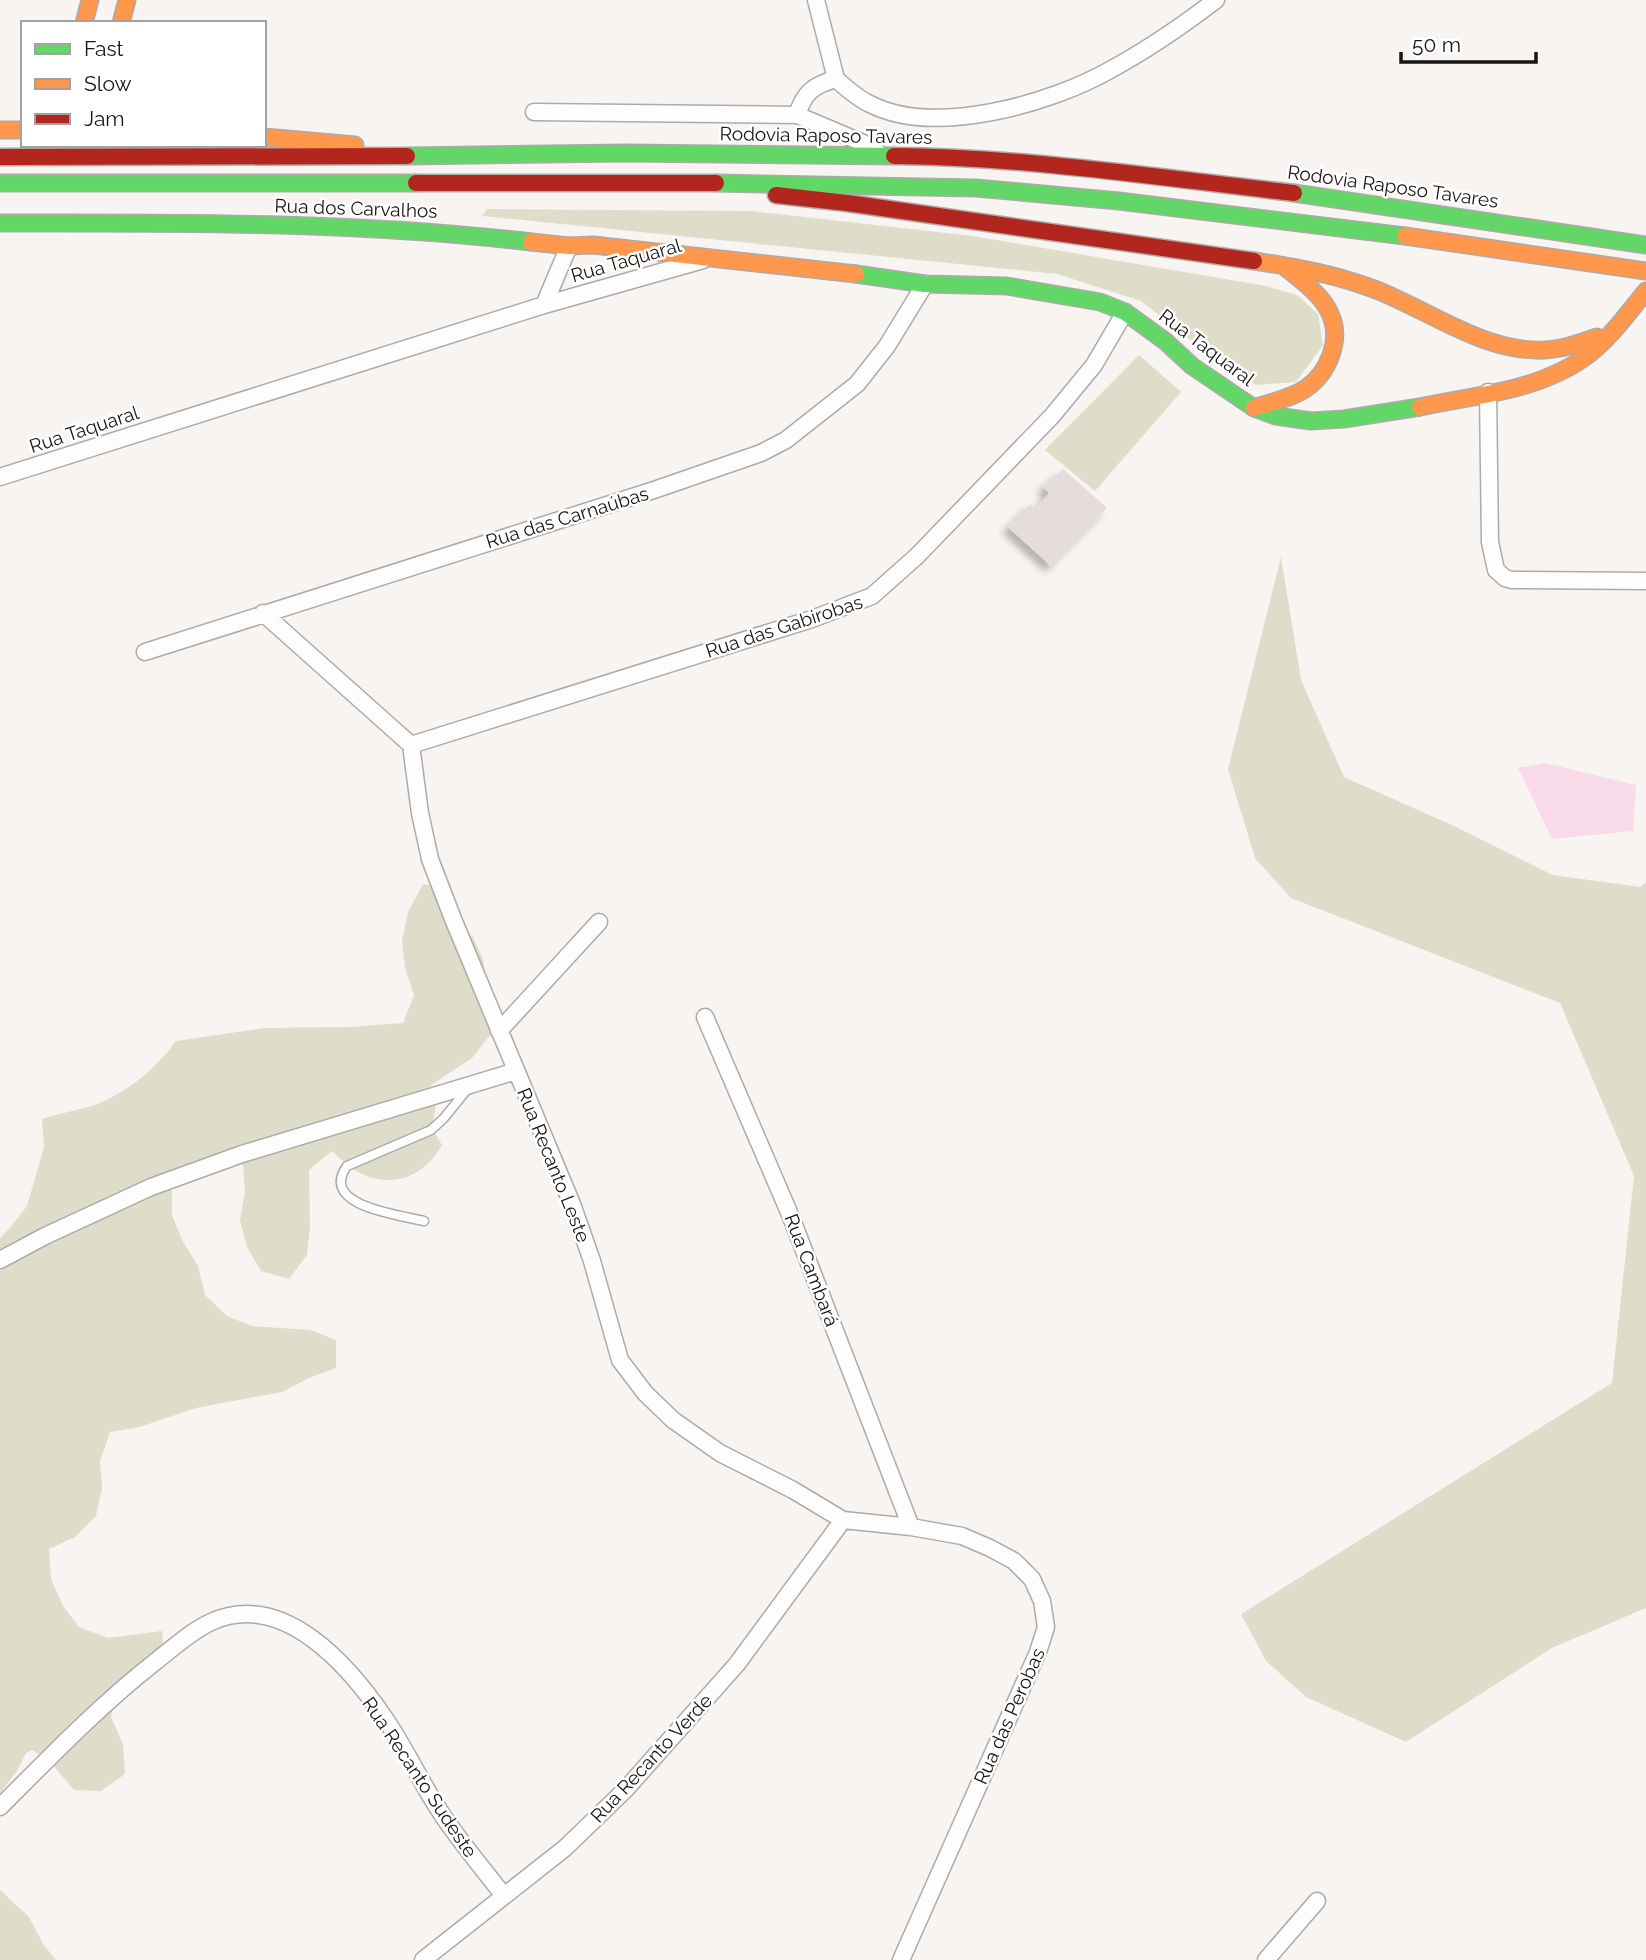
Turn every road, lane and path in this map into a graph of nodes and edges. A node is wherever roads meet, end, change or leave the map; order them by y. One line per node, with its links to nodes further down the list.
1 (90, 0): 5 (main road)
2 (816, 0): 7 (street)
3 (1216, 0): 7 (street)
4 (127, 1): 6 (main road)
5 (85, 21)
6 (122, 21)
7 (836, 79): 9 (street)
8 (534, 112): 9 (street)
9 (797, 115): 14 (street)
10 (0, 130): 11 (main road)
11 (21, 130)
12 (266, 137): 13 (main road)
13 (442, 154): 14 (main road, Rodovia Raposo Tavares); 15 (main road, Rodovia Raposo Tavares)
14 (890, 154): 19 (main road, Rodovia Raposo Tavares)
15 (0, 157)
16 (0, 183): 17 (main road)
17 (679, 184): 22 (main road); 23 (main road)
18 (0, 223): 20 (main road, Rua dos Carvalhos)
19 (1638, 244)
20 (569, 246): 21 (main road, Rua dos Carvalhos); 26 (street)
21 (709, 258): 24 (main road, Rua Taquaral); 26 (street, Rua Taquaral)
22 (1281, 265): 28 (main road); 30 (main road)
23 (1646, 271)
24 (925, 284): 27 (main road, Rua Taquaral); 33 (street, Rua das Carnaúbas)
25 (1646, 291): 28 (main road, Rua Taquaral)
26 (544, 305): 31 (street, Rua Taquaral)
27 (1125, 312): 30 (main road, Rua Taquaral); 35 (street, Rua das Gabirobas)
28 (1618, 327): 29 (main road, Rua Taquaral)
29 (1488, 392): 30 (main road, Rua Taquaral); 32 (street)
30 (1254, 408)
31 (0, 477)
32 (1646, 582)
33 (263, 613): 34 (street, Rua das Carnaúbas); 35 (street)
34 (145, 652)
35 (411, 745): 38 (street)
36 (599, 922): 38 (street)
37 (705, 1017): 44 (street, Rua Cambará)
38 (499, 1031): 39 (street)
39 (516, 1071): 40 (street, Rua Recanto Leste); 43 (street, Rua Recanto Leste)
40 (471, 1085): 41 (lane); 42 (street, Rua Recanto Leste)
41 (424, 1221)
42 (0, 1260)
43 (843, 1520): 44 (street, Rua das Perobas); 46 (street, Rua Recanto Verde)
44 (911, 1527): 49 (street, Rua das Perobas)
45 (0, 1807): 46 (street, Rua Recanto Sudeste)
46 (504, 1896): 48 (street, Rua Recanto Verde)
47 (1317, 1901): 50 (street)
48 (423, 1960)
49 (901, 1960)
50 (1266, 1960)

